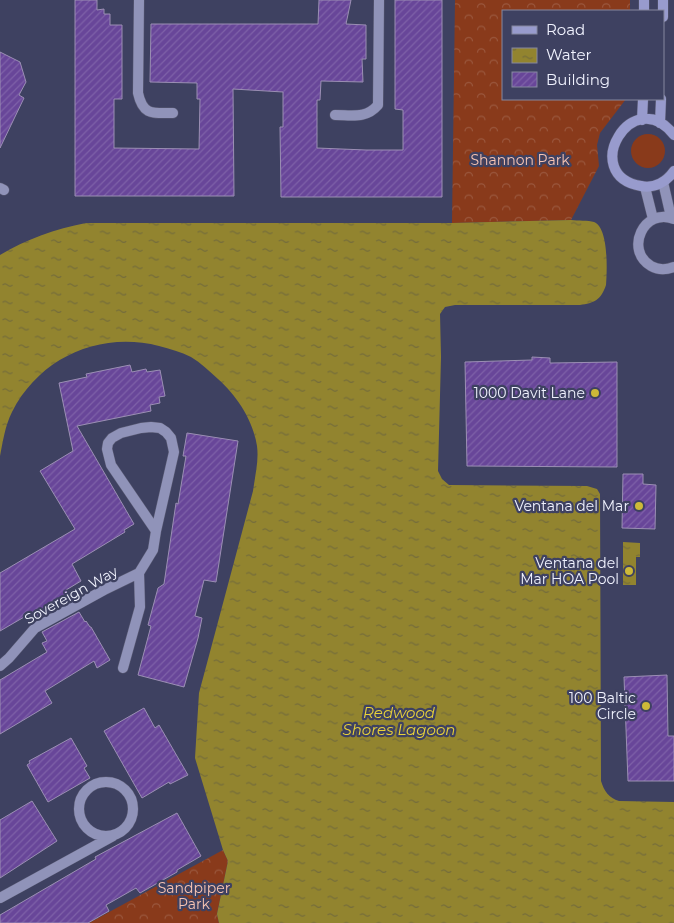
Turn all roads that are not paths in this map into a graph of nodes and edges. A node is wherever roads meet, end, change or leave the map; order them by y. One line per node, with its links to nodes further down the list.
1 (138, 0): 5 (street)
2 (379, 0): 6 (street)
3 (643, 100): 7 (street)
4 (661, 100): 8 (street)
5 (172, 113)
6 (335, 115)
7 (642, 120): 8 (street); 12 (street)
8 (660, 123): 9 (street)
9 (674, 135)
10 (674, 170): 11 (street)
11 (663, 182): 12 (street); 13 (street)
12 (645, 187): 14 (street)
13 (672, 218): 14 (street)
14 (653, 219): 15 (street)
15 (673, 271)
16 (156, 531): 16 (street); 17 (street)
17 (139, 573): 18 (street, Sovereign Way); 19 (street)
18 (0, 666)
19 (123, 668)
20 (120, 832): 20 (street); 21 (street)
21 (0, 898)

